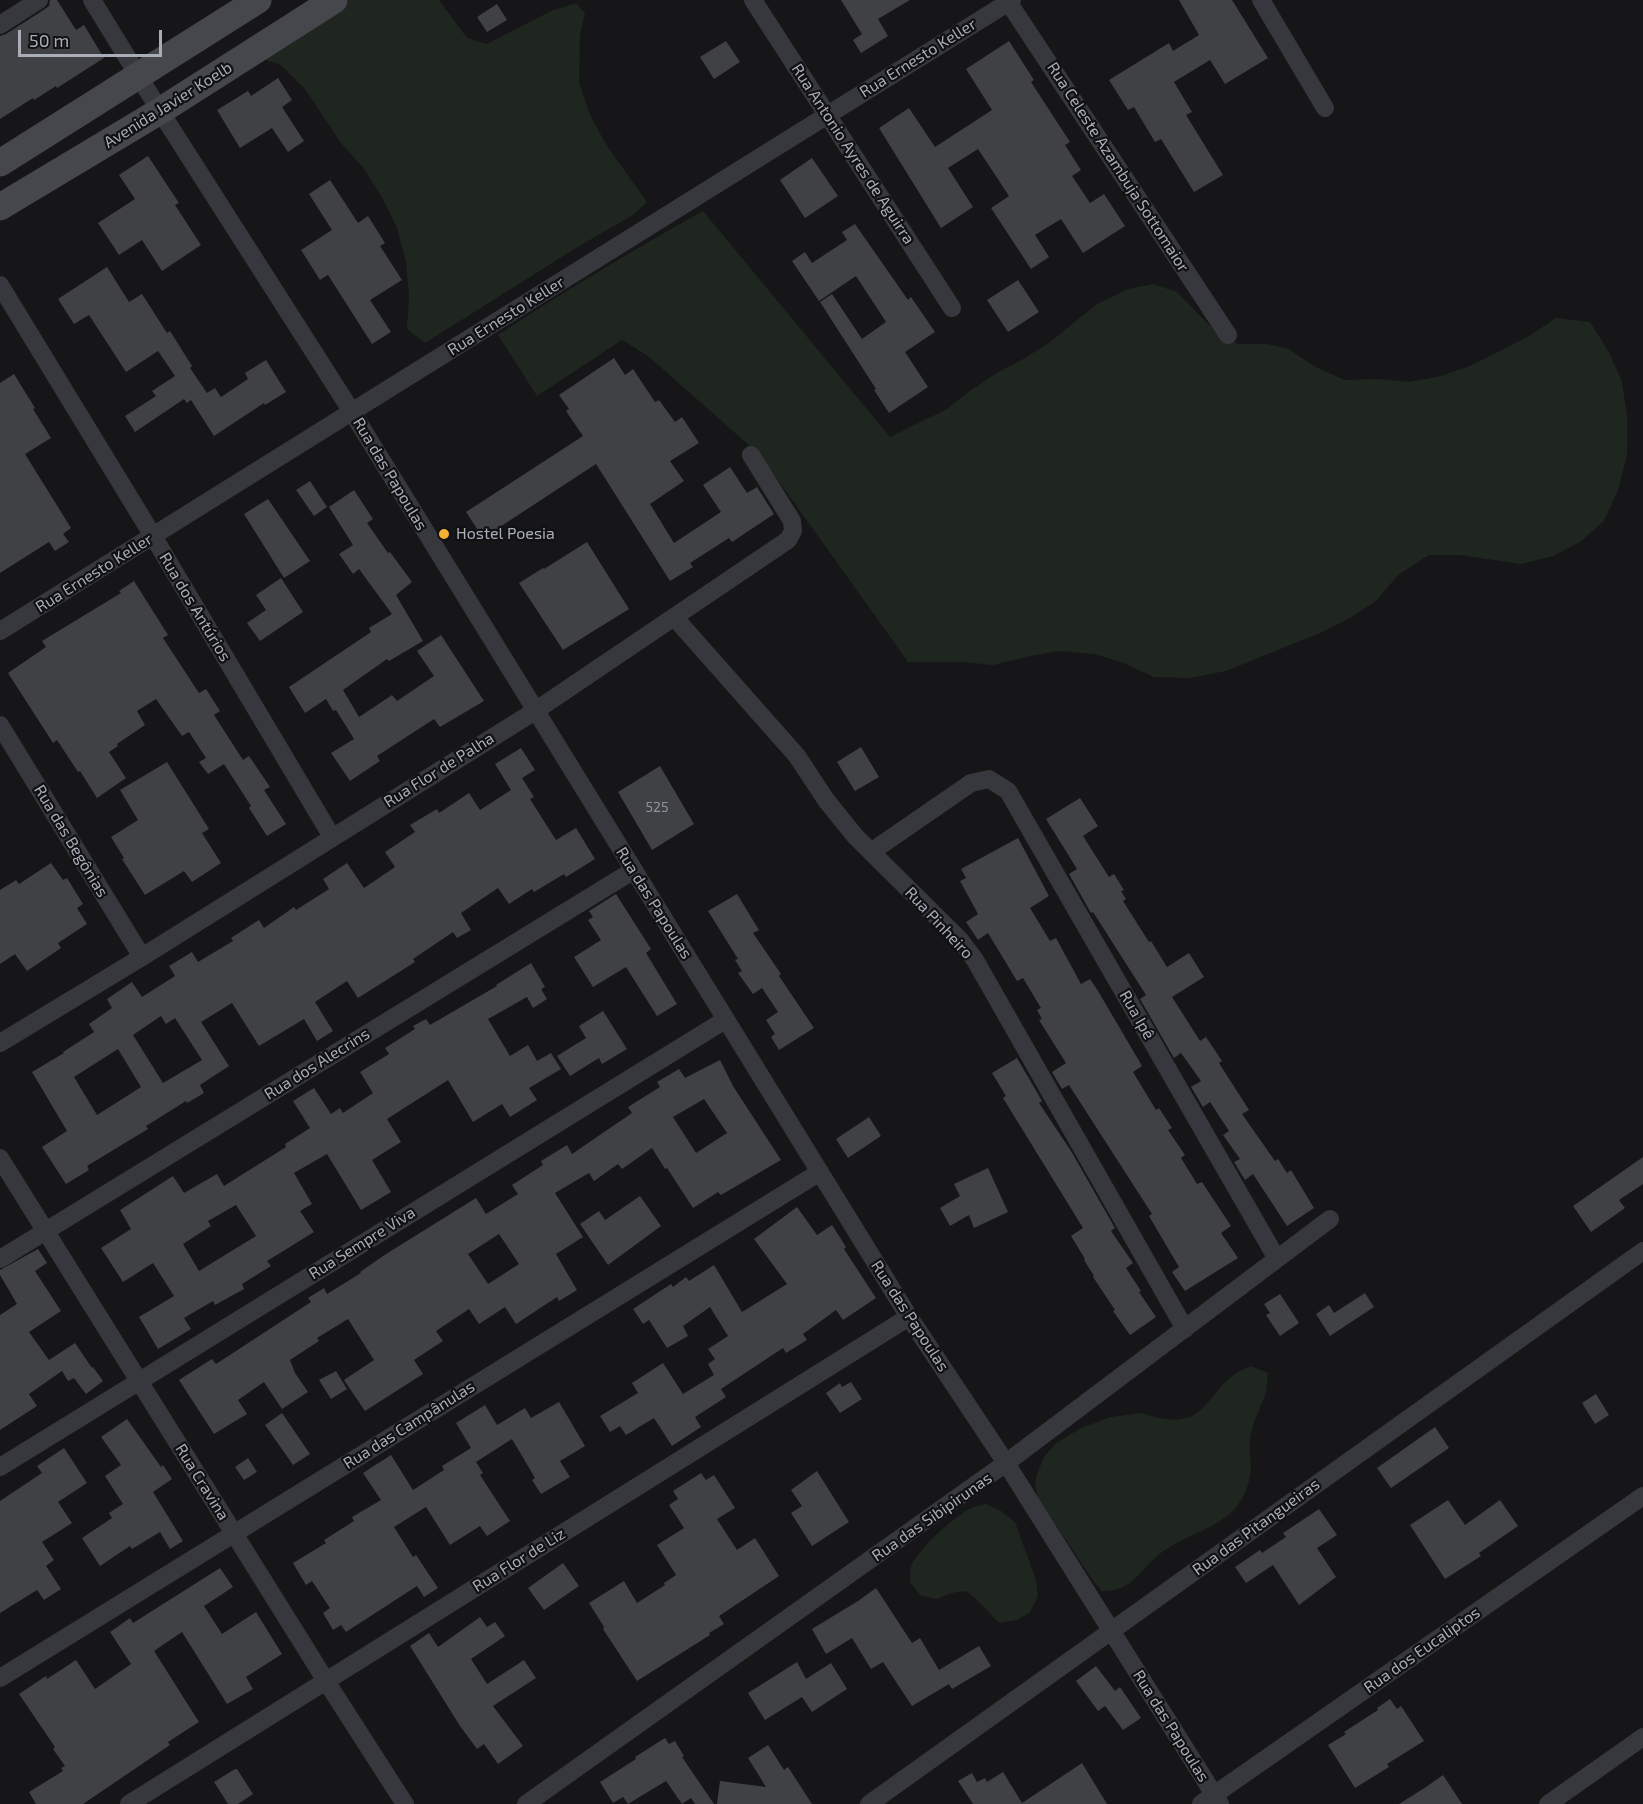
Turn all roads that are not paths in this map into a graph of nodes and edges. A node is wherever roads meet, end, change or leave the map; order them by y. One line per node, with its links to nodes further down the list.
1 (39, 0): 8 (street)
2 (92, 0): 9 (street, Rua das Papoulas)
3 (258, 0): 9 (street)
4 (334, 0): 11 (street, Avenida Javier Koelb)
5 (753, 0): 12 (street, Rua Antonio Ayres de Aguirra)
6 (1261, 0): 10 (street)
7 (1009, 1): 12 (street, Rua Ernesto Keller); 17 (street, Rua Celeste Azambuja Sottomaior)
8 (0, 25)
9 (137, 76): 11 (street, Rua das Papoulas); 13 (street)
10 (1325, 108)
11 (160, 111): 14 (street, Avenida Javier Koelb); 18 (street, Rua das Papoulas)
12 (827, 114): 16 (street, Rua Antonio Ayres de Aguirra); 18 (street, Rua Ernesto Keller)
13 (0, 163)
14 (0, 207)
15 (0, 285): 20 (street, Rua dos Antúrios)
16 (952, 308)
17 (1228, 335)
18 (352, 412): 20 (street, Rua Ernesto Keller); 23 (street, Rua das Papoulas)
19 (751, 455): 21 (street, Rua Flor de Palha)
20 (153, 536): 22 (street, Rua Ernesto Keller); 25 (street, Rua dos Antúrios)
21 (675, 618): 23 (street, Rua Flor de Palha); 26 (street, Rua Pinheiro)
22 (0, 631)
23 (535, 711): 25 (street, Rua Flor de Palha); 27 (street, Rua das Papoulas)
24 (0, 725): 28 (street, Rua das Begônias)
25 (332, 837): 28 (street, Rua Flor de Palha)
26 (871, 852): 37 (street, Rua Ipê); 39 (street, Rua Pinheiro)
27 (634, 870): 29 (street, Rua das Papoulas); 34 (street, Rua dos Alecrins)
28 (142, 957): 30 (street, Rua Flor de Palha)
29 (725, 1020): 32 (street, Rua das Papoulas); 40 (street, Rua Sempre Viva)
30 (0, 1043)
31 (0, 1158): 34 (street, Rua Cravina)
32 (819, 1172): 38 (street, Rua das Papoulas); 44 (street, Rua das Campânulas)
33 (1330, 1219): 37 (street, Rua das Sibipirunas)
34 (44, 1232): 36 (street, Rua dos Alecrins); 40 (street, Rua Cravina)
35 (1643, 1251): 45 (street, Rua das Pitangueiras)
36 (0, 1259)
37 (1277, 1259): 39 (street, Rua das Sibipirunas)
38 (909, 1317): 41 (street, Rua das Papoulas); 47 (street, Rua Flor de Liz)
39 (1185, 1329): 41 (street, Rua das Sibipirunas)
40 (138, 1381): 42 (street, Rua Sempre Viva); 44 (street, Rua Cravina)
41 (1006, 1464): 45 (street, Rua das Papoulas); 52 (street, Rua das Sibipirunas)
42 (0, 1467)
43 (1643, 1496): 49 (street, Rua dos Eucaliptos)
44 (234, 1532): 46 (street, Rua das Campânulas); 47 (street, Rua Cravina)
45 (1110, 1631): 49 (street, Rua das Papoulas); 53 (street, Rua das Pitangueiras)
46 (0, 1678)
47 (326, 1681): 50 (street, Rua Flor de Liz); 51 (street, Rua Cravina)
48 (1643, 1737): 54 (street)
49 (1212, 1801)
50 (129, 1804)
51 (405, 1804)
52 (526, 1804)
53 (869, 1804)
54 (1548, 1804)

